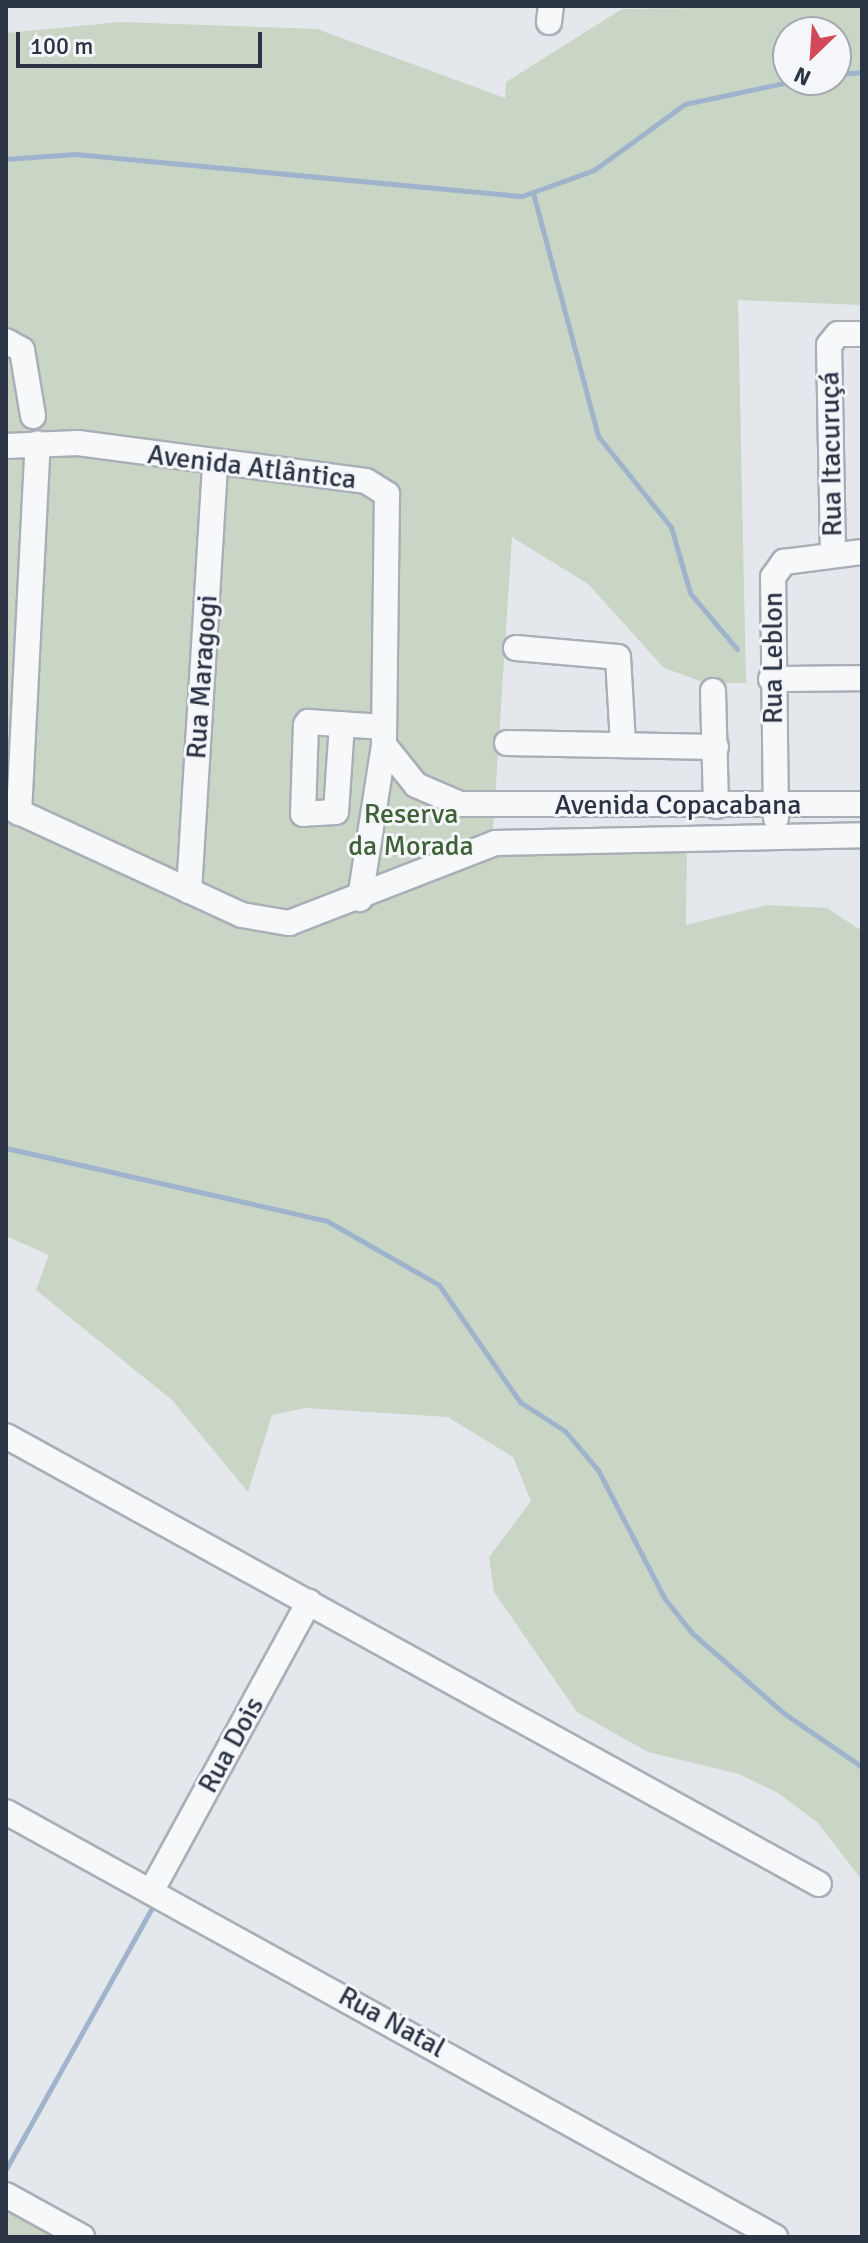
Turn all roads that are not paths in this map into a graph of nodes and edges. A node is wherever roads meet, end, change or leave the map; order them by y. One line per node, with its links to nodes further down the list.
1 (862, 334): 8 (street, Rua Itacuruçá)
2 (6, 341): 3 (street)
3 (33, 416)
4 (38, 443): 5 (street, Avenida Atlântica); 6 (street, Avenida Atlântica); 22 (street)
5 (6, 446)
6 (215, 462): 14 (street, Avenida Atlântica); 26 (street, Rua Maragogi)
7 (862, 552): 8 (street, Rua Leblon)
8 (833, 553): 11 (street, Rua Leblon)
9 (516, 648): 16 (street)
10 (862, 678): 11 (street)
11 (771, 679): 19 (street, Rua Leblon)
12 (713, 691): 17 (street)
13 (342, 724): 14 (street)
14 (384, 736): 20 (street); 27 (street, Avenida Atlântica)
15 (507, 743): 16 (street)
16 (623, 745): 17 (street)
17 (716, 747): 21 (street)
18 (862, 804): 19 (street, Avenida Copacabana)
19 (776, 805): 21 (street, Avenida Copacabana); 24 (street, Rua Leblon)
20 (494, 806): 21 (street, Avenida Copacabana); 25 (street)
21 (716, 806)
22 (13, 810): 26 (street)
23 (862, 835): 24 (street, Avenida Copacabana)
24 (775, 836): 25 (street, Avenida Copacabana)
25 (495, 843): 27 (street)
26 (189, 891): 27 (street)
27 (360, 899)
28 (6, 1436): 29 (street)
29 (309, 1602): 31 (street); 32 (street, Rua Dois)
30 (6, 1812): 32 (street, Rua Natal)
31 (819, 1884)
32 (153, 1888): 35 (street, Rua Natal)
33 (6, 2195): 34 (street)
34 (82, 2237)
35 (775, 2237)

